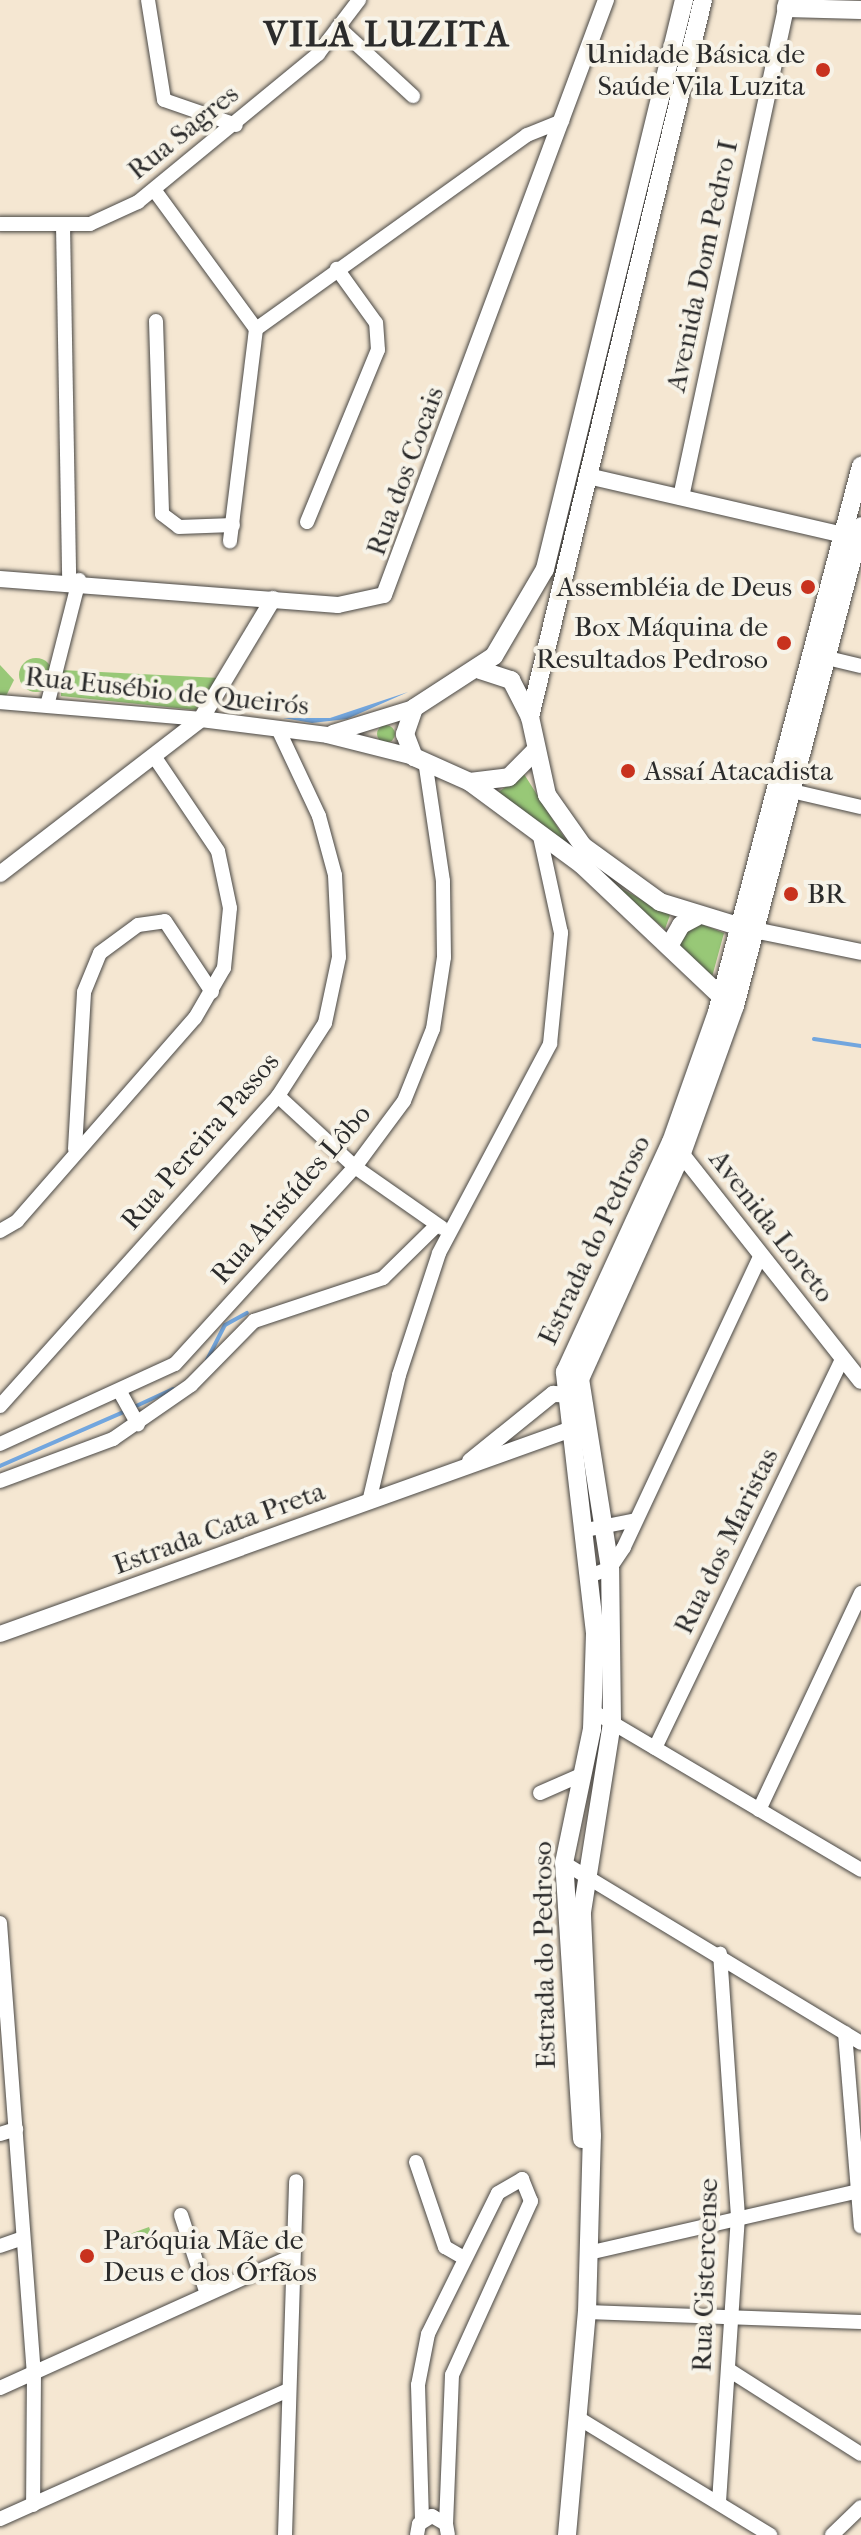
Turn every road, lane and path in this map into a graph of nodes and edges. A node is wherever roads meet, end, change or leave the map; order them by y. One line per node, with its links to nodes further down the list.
1 (148, 0): 11 (street)
2 (359, 0): 8 (street, Rua Sagres)
3 (606, 0): 10 (street, Rua dos Cocais)
4 (684, 0): 28 (main road)
5 (703, 0): 19 (main road)
6 (787, 4): 7 (main road); 20 (street, Avenida Dom Pedro I)
7 (861, 10)
8 (338, 27): 9 (street); 11 (street, Rua Sagres)
9 (413, 96)
10 (562, 121): 15 (street); 25 (street, Rua dos Cocais)
11 (236, 125): 12 (street, Rua Sagres)
12 (155, 191): 14 (street, Rua Sagres); 17 (street)
13 (0, 224): 14 (street, Rua Sagres)
14 (63, 225): 24 (street)
15 (337, 269): 17 (street); 21 (street)
16 (156, 321): 17 (street)
17 (256, 329)
18 (861, 466): 22 (main road, Estrada do Pedroso)
19 (588, 476): 20 (street); 32 (main road)
20 (681, 497): 22 (street)
21 (307, 522)
22 (854, 533): 26 (main road, Estrada do Pedroso)
23 (0, 579): 24 (street, Rua dos Cocais)
24 (74, 580): 25 (street, Rua dos Cocais); 30 (street)
25 (273, 599): 33 (street)
26 (818, 656): 27 (street); 40 (main road, Estrada do Pedroso)
27 (861, 666)
28 (480, 670): 31 (main road); 32 (main road)
29 (0, 702): 30 (street, Rua Eusébio de Queirós)
30 (48, 702): 33 (street, Rua Eusébio de Queirós)
31 (414, 708): 35 (street, Rua Eusébio de Queirós); 38 (main road)
32 (530, 717): 36 (main road)
33 (201, 719): 34 (street, Rua Eusébio de Queirós); 37 (street)
34 (280, 733): 35 (street, Rua Eusébio de Queirós); 50 (street, Rua Pereira Passos)
35 (327, 735): 38 (street, Rua Eusébio de Queirós)
36 (533, 753): 39 (main road); 44 (main road)
37 (156, 759): 43 (street); 48 (street)
38 (419, 759): 39 (main road, Rua Eusébio de Queirós); 53 (street, Rua Aristídes Lôbo)
39 (470, 782): 42 (main road, Rua Eusébio de Queirós)
40 (784, 790): 41 (street); 45 (main road, Estrada do Pedroso)
41 (861, 807)
42 (538, 830): 46 (main road, Rua Eusébio de Queirós); 54 (street)
43 (0, 874)
44 (696, 917): 45 (main road); 46 (main road)
45 (747, 928): 47 (street); 49 (main road, Estrada do Pedroso)
46 (669, 946): 49 (main road, Rua Eusébio de Queirós)
47 (861, 952)
48 (212, 992): 52 (street); 52 (street)
49 (727, 1004): 51 (main road, Estrada do Pedroso)
50 (278, 1096): 53 (street); 61 (street, Rua Pereira Passos)
51 (676, 1148): 56 (street, Avenida Loreto); 60 (main road, Estrada do Pedroso)
52 (75, 1149): 55 (street)
53 (355, 1167): 54 (street); 59 (street, Rua Aristídes Lôbo)
54 (443, 1229): 64 (street); 70 (street)
55 (0, 1231)
56 (761, 1254): 57 (street, Avenida Loreto); 71 (street)
57 (843, 1358): 58 (street, Avenida Loreto); 78 (street, Rua dos Maristas)
58 (861, 1381)
59 (120, 1392): 64 (street); 66 (street)
60 (572, 1394): 62 (street, Estrada Cata Preta); 63 (main road, Estrada do Pedroso); 65 (main road, Estrada do Pedroso)
61 (0, 1406)
62 (520, 1420): 67 (street); 68 (street, Estrada Cata Preta)
63 (584, 1422): 65 (street, Estrada Cata Preta); 72 (main road, Estrada do Pedroso)
64 (138, 1424): 69 (street)
65 (569, 1434): 67 (street, Estrada Cata Preta); 72 (main road, Estrada do Pedroso)
66 (0, 1444)
67 (523, 1449): 68 (street, Estrada Cata Preta)
68 (455, 1471): 70 (street, Estrada Cata Preta)
69 (0, 1481)
70 (369, 1502): 75 (street, Estrada Cata Preta)
71 (636, 1520): 72 (street); 73 (street)
72 (594, 1530): 73 (main road, Estrada do Pedroso)
73 (601, 1572): 76 (main road, Estrada do Pedroso); 77 (main road, Estrada do Pedroso)
74 (861, 1593): 81 (street)
75 (0, 1634)
76 (594, 1712): 77 (street); 79 (main road, Estrada do Pedroso)
77 (612, 1722): 78 (street); 84 (main road, Estrada do Pedroso)
78 (655, 1748): 81 (street)
79 (581, 1775): 80 (street); 82 (main road, Estrada do Pedroso)
80 (540, 1793)
81 (759, 1810): 83 (street)
82 (564, 1863): 84 (street); 94 (main road, Estrada do Pedroso)
83 (860, 1868)
84 (585, 1869): 88 (street); 94 (main road, Estrada do Pedroso)
85 (0, 1923): 87 (street)
86 (19, 1934): 87 (street)
87 (3, 1939): 89 (street)
88 (720, 1954): 90 (street); 99 (street, Rua Cistercense)
89 (5, 2010): 92 (street)
90 (845, 2033): 91 (street); 97 (street)
91 (861, 2043)
92 (16, 2129): 93 (street); 101 (street)
93 (0, 2134)
94 (589, 2151): 103 (main road, Estrada do Pedroso)
95 (416, 2162): 105 (street)
96 (296, 2181): 104 (street)
97 (858, 2183): 99 (street); 100 (street)
98 (181, 2215): 106 (street)
99 (738, 2217): 103 (street); 108 (street, Rua Cistercense)
100 (861, 2226)
101 (23, 2238): 102 (street); 111 (street)
102 (0, 2246)
103 (588, 2253): 107 (main road, Estrada do Pedroso)
104 (293, 2256): 106 (street); 113 (street)
105 (464, 2258): 120 (street); 121 (street)
106 (207, 2294): 111 (street)
107 (587, 2312): 108 (street); 114 (main road, Estrada do Pedroso)
108 (733, 2317): 109 (street); 110 (street, Rua Cistercense)
109 (861, 2322)
110 (729, 2370): 115 (street); 116 (street, Rua Cistercense)
111 (34, 2372): 112 (street); 117 (street)
112 (0, 2388)
113 (289, 2390): 117 (street); 123 (street)
114 (580, 2419): 116 (street); 122 (main road, Estrada do Pedroso)
115 (861, 2454)
116 (719, 2502): 124 (street)
117 (33, 2505): 119 (street)
118 (861, 2507): 125 (street)
119 (0, 2519)
120 (416, 2529): 121 (street)
121 (448, 2532)
122 (566, 2534)
123 (285, 2535)
124 (770, 2535)
125 (832, 2535)

